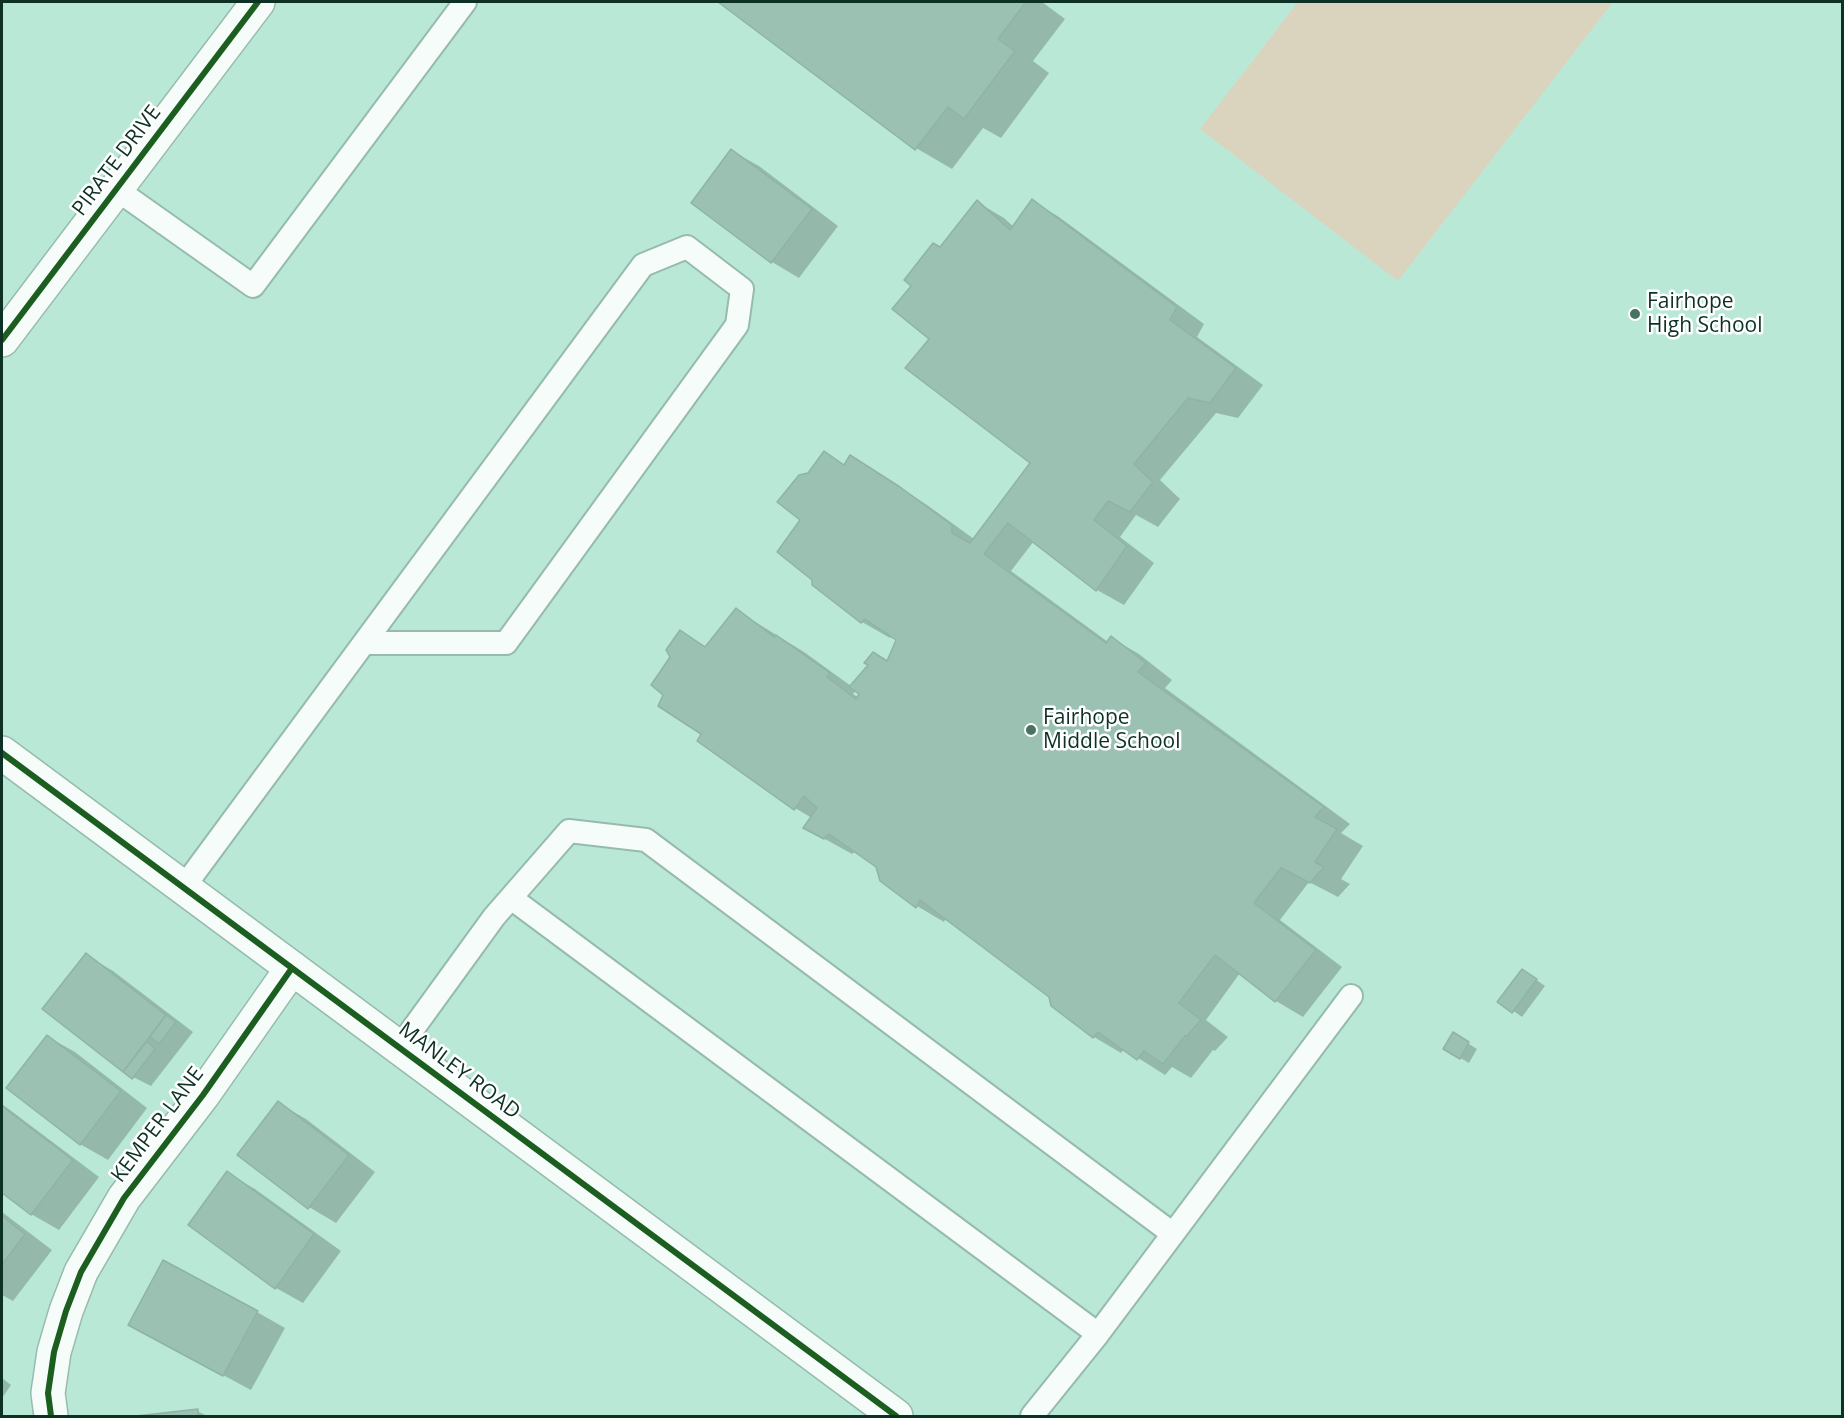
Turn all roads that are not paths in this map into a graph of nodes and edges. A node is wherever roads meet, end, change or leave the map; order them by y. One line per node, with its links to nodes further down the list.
1 (258, 2): 3 (street, PIRATE DRIVE)
2 (465, 2): 3 (lane)
3 (116, 189): 4 (street, PIRATE DRIVE)
4 (2, 340)
5 (366, 643): 5 (lane); 7 (lane)
6 (2, 753): 7 (street, MANLEY ROAD)
7 (183, 888): 9 (street, MANLEY ROAD)
8 (511, 898): 11 (lane); 12 (lane); 13 (lane)
9 (292, 968): 11 (street, MANLEY ROAD); 14 (street, KEMPER LANE)
10 (1351, 996): 12 (lane)
11 (399, 1048): 15 (street, MANLEY ROAD)
12 (1173, 1234): 13 (lane)
13 (1098, 1334): 16 (lane)
14 (51, 1416)
15 (896, 1416)
16 (1032, 1416)

